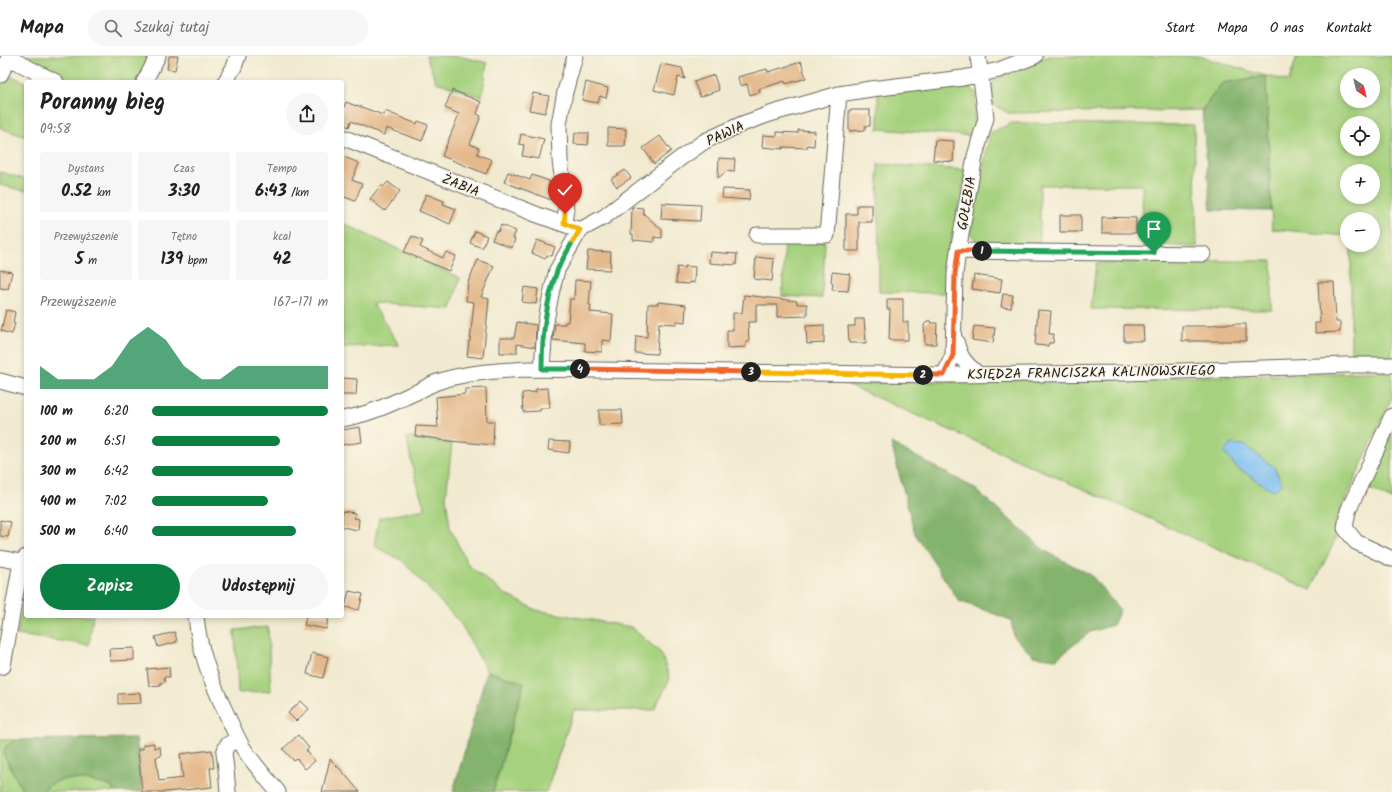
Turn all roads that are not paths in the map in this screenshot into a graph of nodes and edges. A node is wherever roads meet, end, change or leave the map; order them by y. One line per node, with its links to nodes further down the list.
1 (158, 56): 10 (street)
2 (238, 56): 11 (street)
3 (575, 56): 14 (street)
4 (978, 56): 7 (street, GOŁĘBIA)
5 (1035, 56): 7 (street, PAWIA)
6 (10, 57): 8 (street); 9 (street)
7 (979, 74): 12 (street, PAWIA); 17 (street, GOŁĘBIA)
8 (0, 76)
9 (52, 80)
10 (145, 80)
11 (226, 80)
12 (839, 94): 15 (street, PAWIA); 16 (street)
13 (344, 138): 14 (street, ŻABIA)
14 (564, 223): 15 (street, ŻABIA)
15 (580, 230): 21 (street, PAWIA)
16 (757, 235)
17 (958, 251): 18 (street); 19 (street, GOŁĘBIA)
18 (1203, 254)
19 (954, 332): 22 (street, GOŁĘBIA); 23 (street, GOŁĘBIA)
20 (1392, 365): 22 (street, KSIĘDZA FRANCISZKA KALINOWSKIEGO)
21 (542, 369): 23 (street, KSIĘDZA FRANCISZKA KALINOWSKIEGO); 27 (street, KSIĘDZA FRANCISZKA KALINOWSKIEGO)
22 (978, 374): 23 (street, KSIĘDZA FRANCISZKA KALINOWSKIEGO)
23 (944, 375)
24 (0, 381): 25 (street)
25 (24, 387)
26 (1392, 416): 29 (street)
27 (344, 419)
28 (0, 558): 30 (street)
29 (1392, 558)
30 (24, 560): 32 (street)
31 (196, 618): 33 (street)
32 (0, 667)
33 (238, 740): 34 (street); 35 (street)
34 (228, 792)
35 (278, 792)

